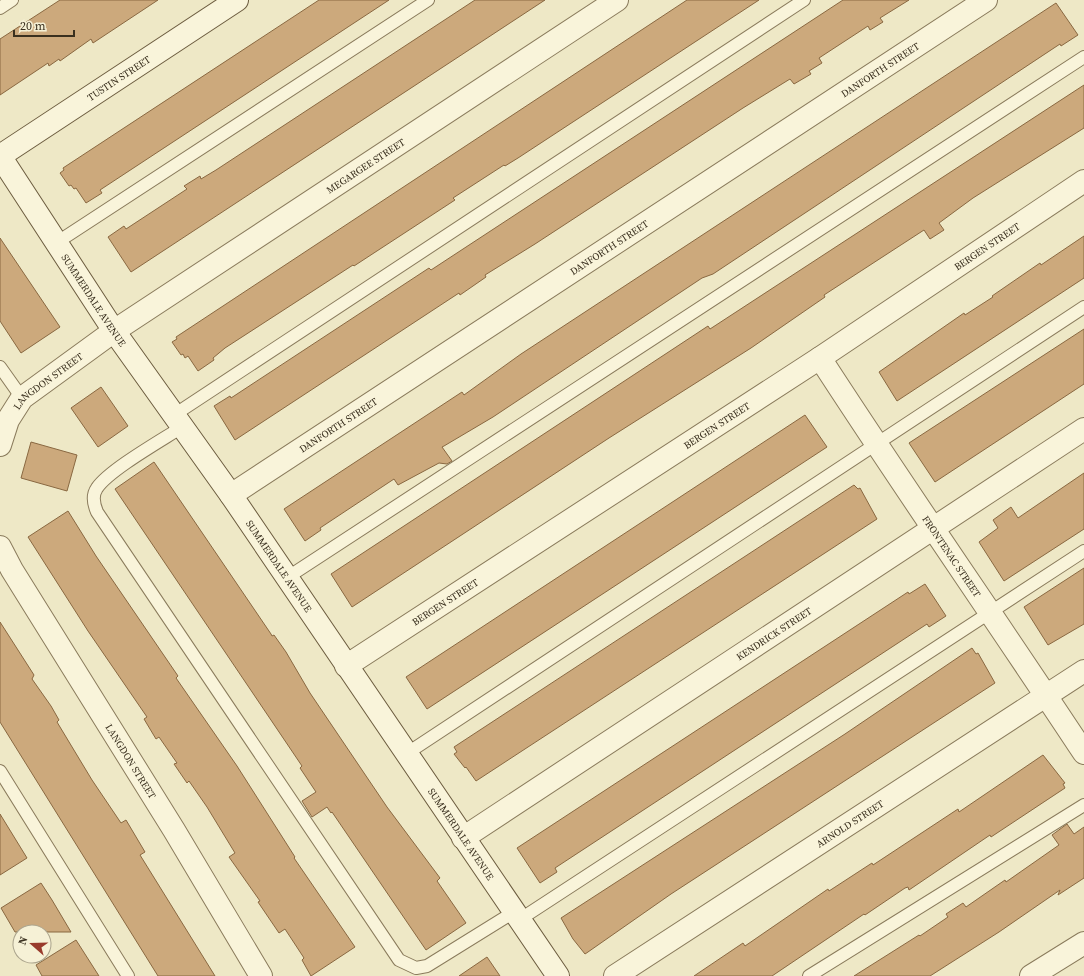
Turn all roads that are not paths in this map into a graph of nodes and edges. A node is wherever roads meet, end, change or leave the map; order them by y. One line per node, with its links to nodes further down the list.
1 (12, 0): 7 (lane)
2 (237, 0): 9 (street, TUSTIN STREET)
3 (428, 0): 11 (lane)
4 (617, 0): 13 (street, MEGARGEE STREET)
5 (804, 0): 17 (lane)
6 (986, 0): 21 (street, DANFORTH STREET)
7 (0, 8)
8 (1084, 57): 25 (lane)
9 (0, 156): 11 (street, SUMMERDALE AVENUE)
10 (1084, 181): 14 (street, BERGEN STREET)
11 (56, 243): 13 (street, SUMMERDALE AVENUE)
12 (1084, 307): 19 (lane)
13 (114, 331): 16 (street, LANGDON STREET); 17 (street, SUMMERDALE AVENUE)
14 (820, 358): 19 (street, FRONTENAC STREET); 27 (street, BERGEN STREET)
15 (0, 367): 16 (lane)
16 (22, 398): 20 (street, LANGDON STREET)
17 (178, 421): 21 (street, SUMMERDALE AVENUE); 35 (lane)
18 (1084, 429): 22 (street, KENDRICK STREET)
19 (876, 444): 22 (street, FRONTENAC STREET); 31 (lane)
20 (0, 445)
21 (231, 494): 25 (street, SUMMERDALE AVENUE)
22 (933, 527): 26 (street, FRONTENAC STREET); 34 (street, KENDRICK STREET)
23 (1084, 551): 26 (lane)
24 (2, 556): 38 (street, LANGDON STREET)
25 (288, 577): 27 (street, SUMMERDALE AVENUE)
26 (991, 612): 29 (street, FRONTENAC STREET); 35 (lane)
27 (346, 666): 31 (street, SUMMERDALE AVENUE)
28 (1084, 671): 29 (street, ARNOLD STREET)
29 (1046, 696): 30 (street, FRONTENAC STREET); 40 (street, ARNOLD STREET)
30 (1084, 753)
31 (406, 754): 34 (street, SUMMERDALE AVENUE)
32 (0, 771): 37 (lane)
33 (1084, 805): 41 (lane)
34 (462, 838): 35 (street, SUMMERDALE AVENUE)
35 (516, 916): 39 (street, SUMMERDALE AVENUE)
36 (1084, 943): 42 (street)
37 (128, 976)
38 (261, 976)
39 (558, 976)
40 (615, 976)
41 (809, 976)
42 (1031, 976)

